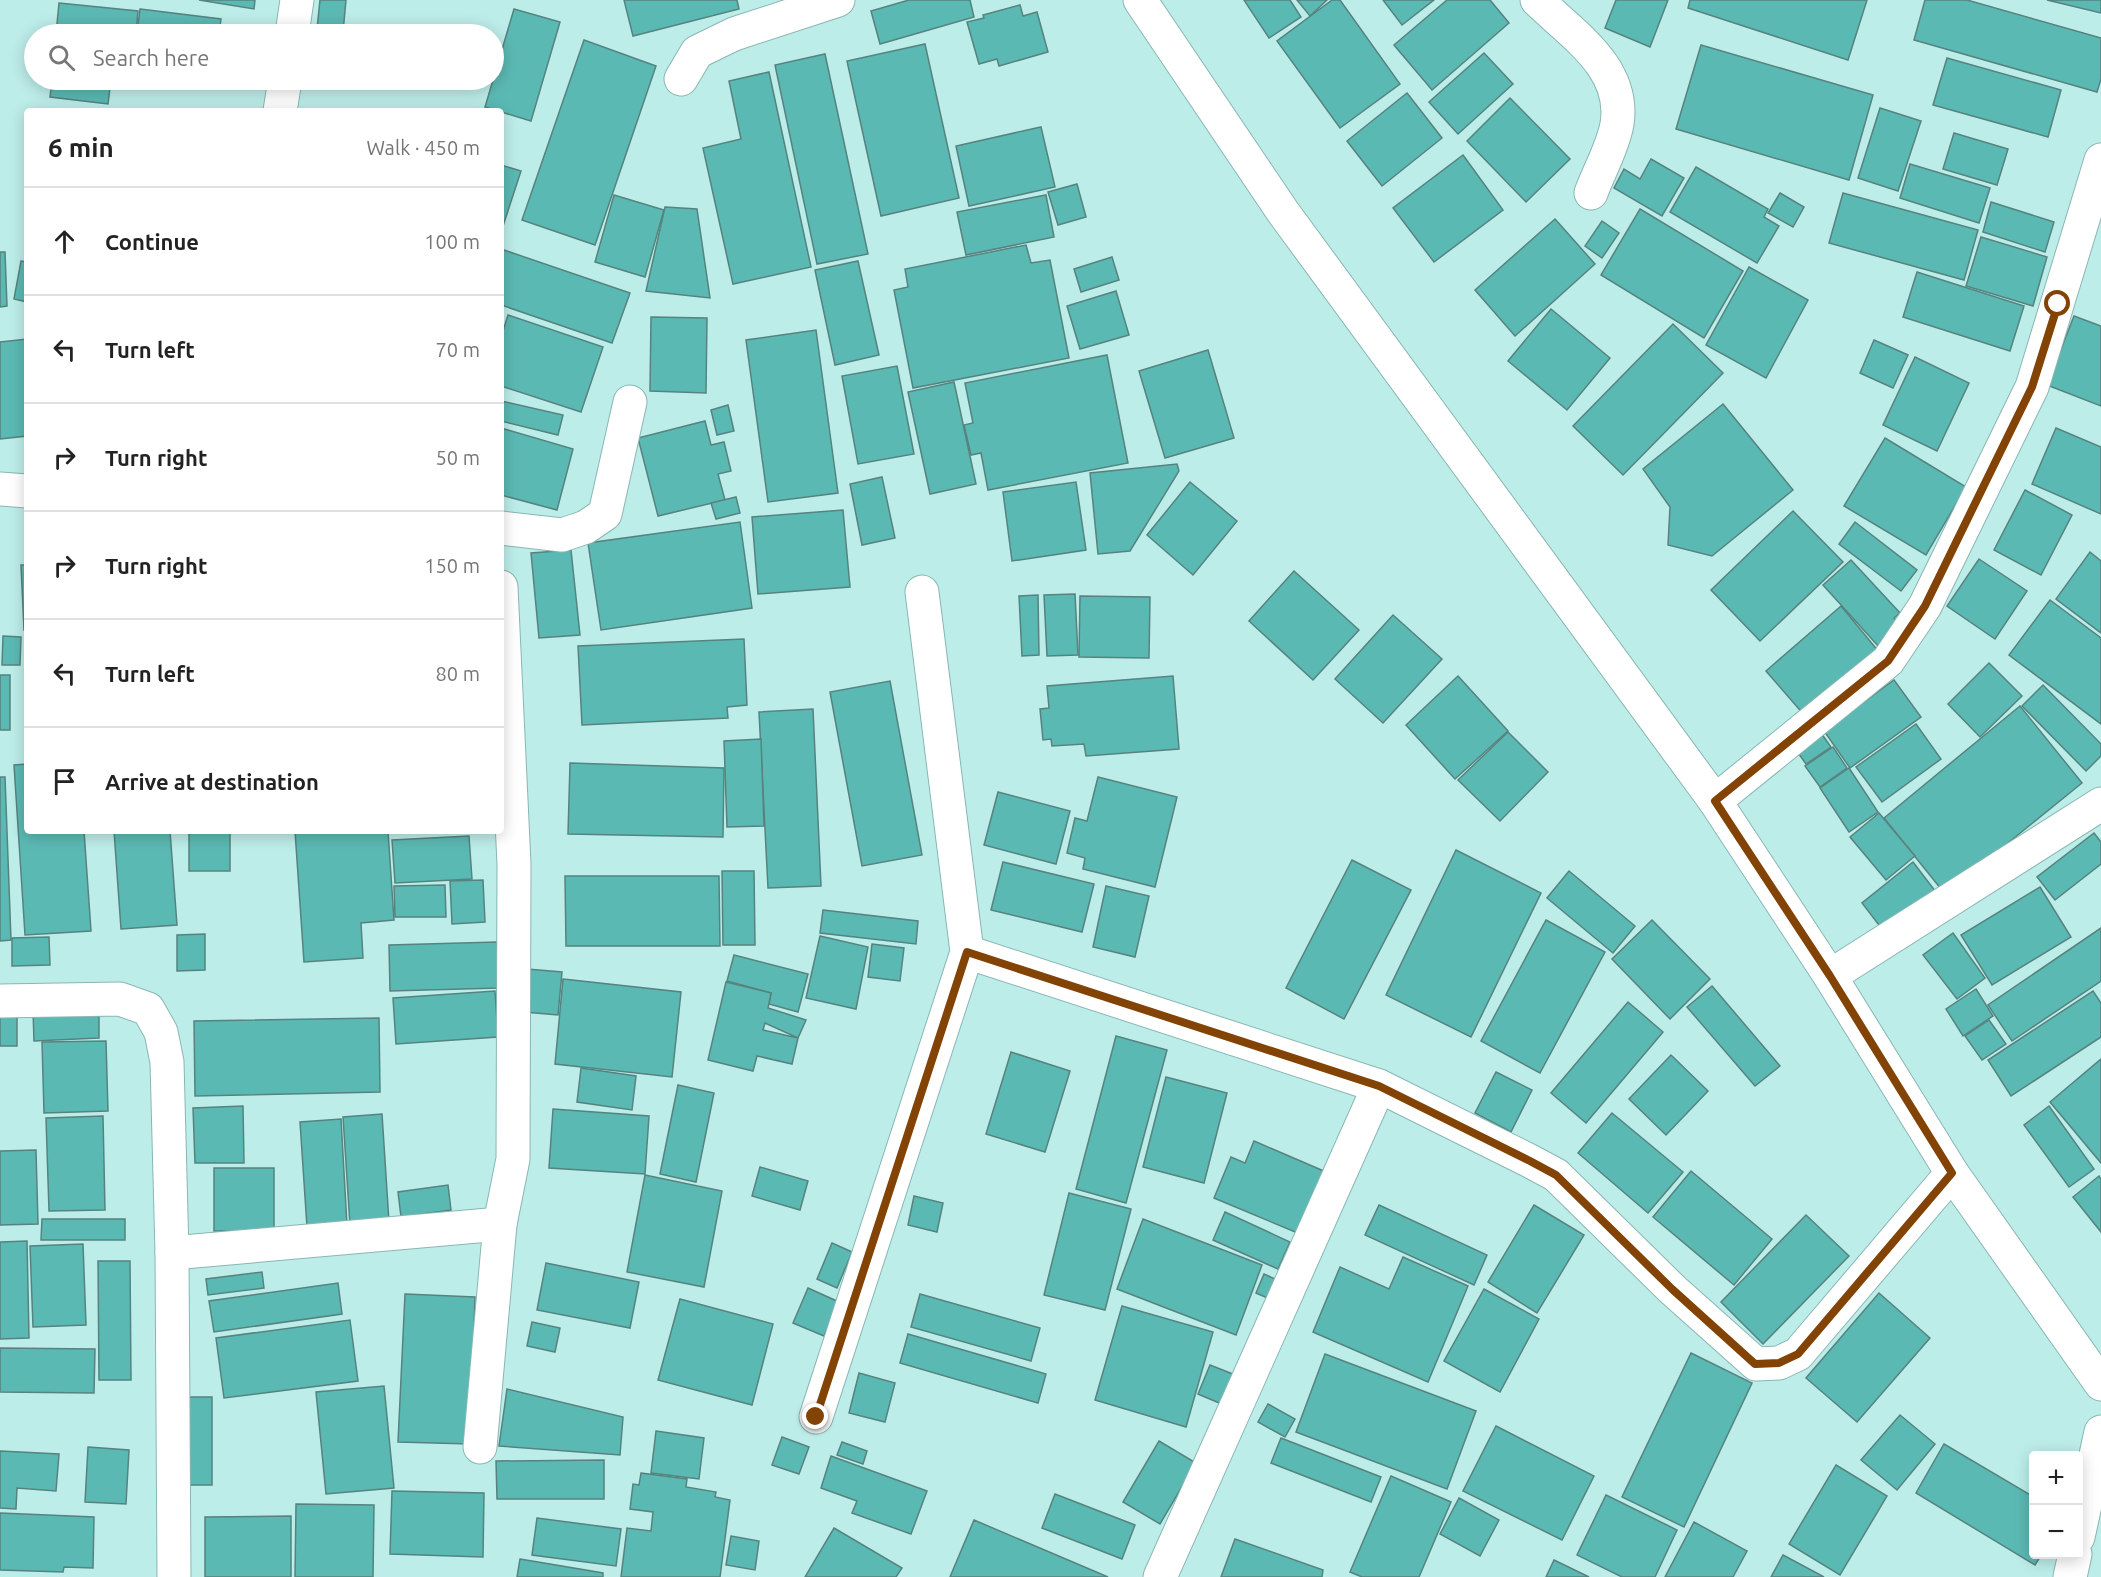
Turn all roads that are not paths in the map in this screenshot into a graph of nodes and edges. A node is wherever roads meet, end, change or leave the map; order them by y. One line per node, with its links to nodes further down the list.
1 (297, 0): 5 (street)
2 (838, 0): 6 (street)
3 (1140, 0): 17 (street)
4 (1537, 0): 10 (street)
5 (293, 24)
6 (681, 78)
7 (283, 90): 8 (street)
8 (280, 108)
9 (2101, 160): 17 (street)
10 (1591, 193)
11 (630, 402): 14 (street)
12 (0, 489): 13 (street)
13 (24, 491)
14 (504, 528)
15 (922, 592): 19 (street)
16 (504, 651): 24 (street)
17 (1715, 801): 20 (street)
18 (2101, 804): 20 (street)
19 (967, 952): 22 (street); 27 (street)
20 (1830, 976): 23 (street)
21 (0, 1001): 25 (street)
22 (1379, 1086): 23 (street); 33 (street)
23 (1952, 1173): 26 (street)
24 (500, 1224): 25 (street); 29 (street)
25 (172, 1253): 32 (street)
26 (2101, 1384)
27 (816, 1417)
28 (2101, 1432): 30 (street)
29 (480, 1447)
30 (2083, 1518)
31 (2074, 1559): 34 (street)
32 (174, 1577)
33 (1160, 1577)
34 (2070, 1577)

